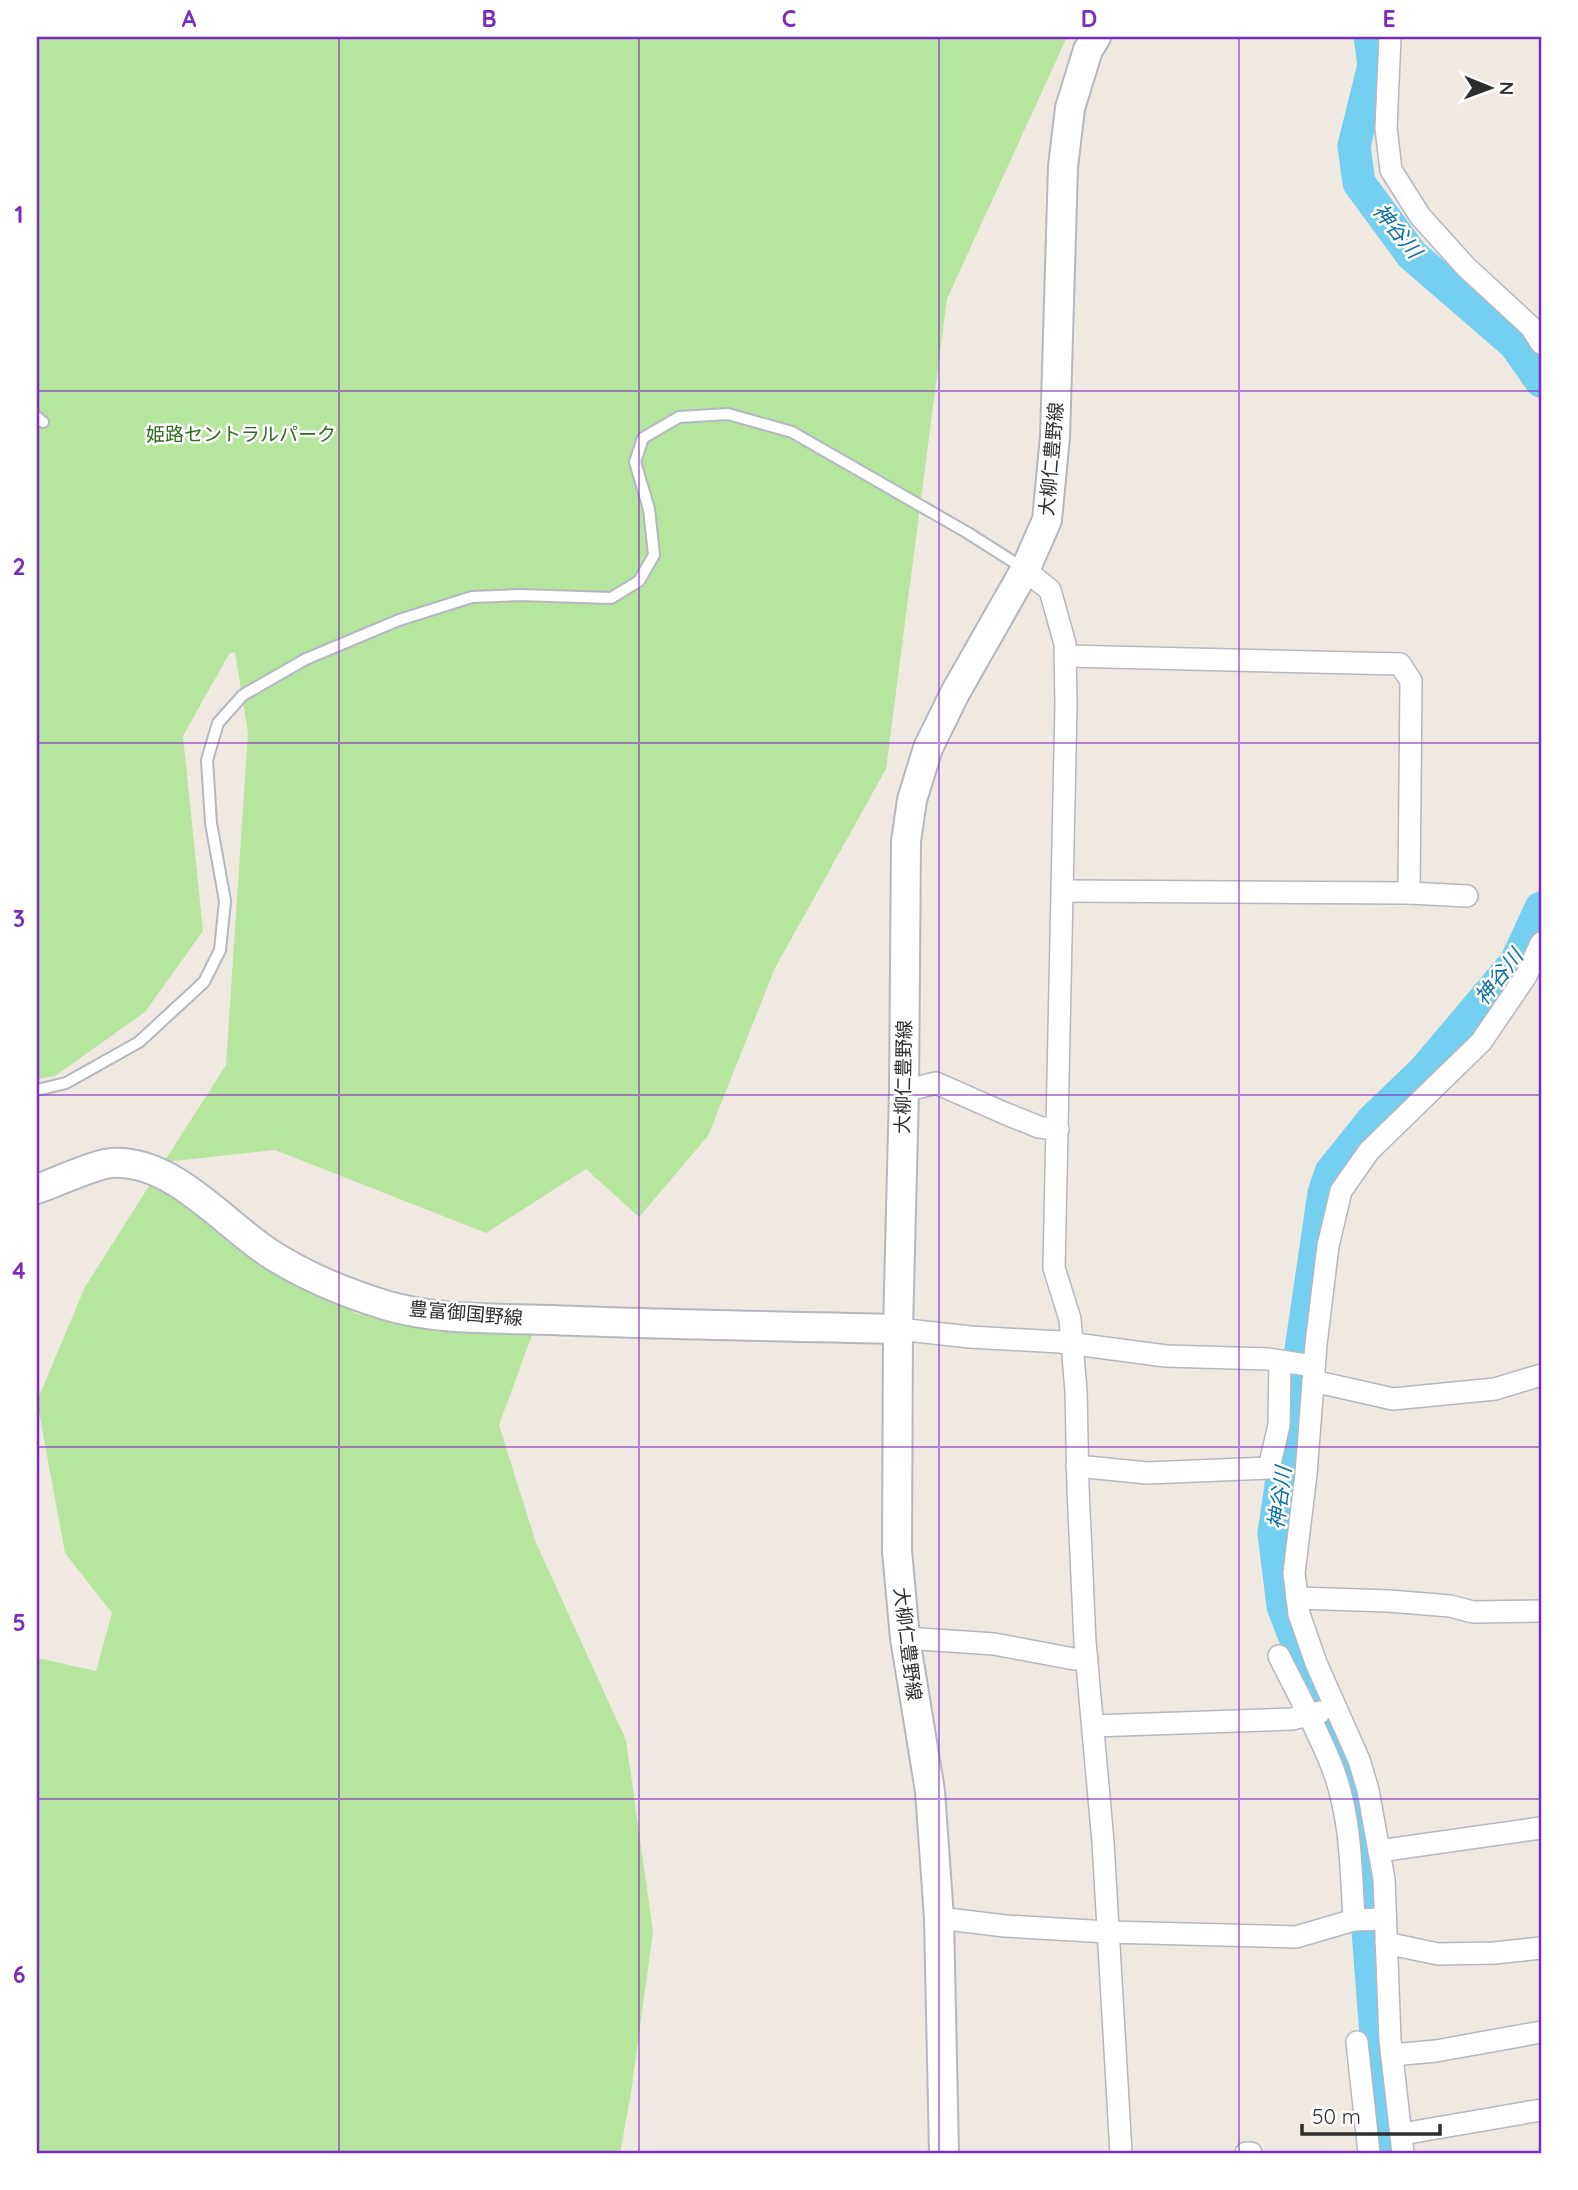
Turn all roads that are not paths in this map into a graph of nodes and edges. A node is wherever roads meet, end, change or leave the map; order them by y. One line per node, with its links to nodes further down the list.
1 (1096, 37): 4 (main road, 大柳仁豊野線)
2 (1390, 37): 3 (street)
3 (1540, 337)
4 (1025, 570): 5 (street); 10 (lane); 11 (main road, 大柳仁豊野線)
5 (1066, 656): 6 (street); 7 (street)
6 (1063, 891): 7 (street); 12 (street)
7 (1409, 893): 8 (street)
8 (1467, 896)
9 (1541, 943): 17 (street)
10 (37, 1090)
11 (904, 1091): 12 (street); 14 (main road, 大柳仁豊野線)
12 (1058, 1130): 15 (street)
13 (37, 1189): 14 (main road, 豊富御国野線)
14 (898, 1329): 15 (street); 22 (main road, 大柳仁豊野線)
15 (1071, 1343): 16 (street); 19 (street)
16 (1282, 1362): 17 (street); 19 (street)
17 (1312, 1371): 18 (street); 20 (street)
18 (1541, 1375)
19 (1077, 1466): 24 (street)
20 (1297, 1598): 21 (street); 25 (street)
21 (1541, 1611)
22 (905, 1638): 24 (street); 29 (main road, 大柳仁豊野線)
23 (1279, 1656): 25 (street)
24 (1087, 1659): 26 (street)
25 (1322, 1711): 26 (street); 28 (street); 30 (street)
26 (1093, 1726): 31 (street)
27 (1541, 1828): 28 (street)
28 (1379, 1851): 30 (street)
29 (939, 1918): 31 (street); 39 (main road, 大柳仁豊野線)
30 (1369, 1919): 31 (street); 32 (street)
31 (1108, 1932): 40 (street)
32 (1386, 1943): 33 (street); 36 (street)
33 (1541, 1948)
34 (1541, 2032): 36 (street)
35 (1357, 2042): 41 (street)
36 (1392, 2055): 38 (street)
37 (1541, 2110): 38 (street)
38 (1402, 2143)
39 (944, 2153)
40 (1121, 2153)
41 (1369, 2153)

